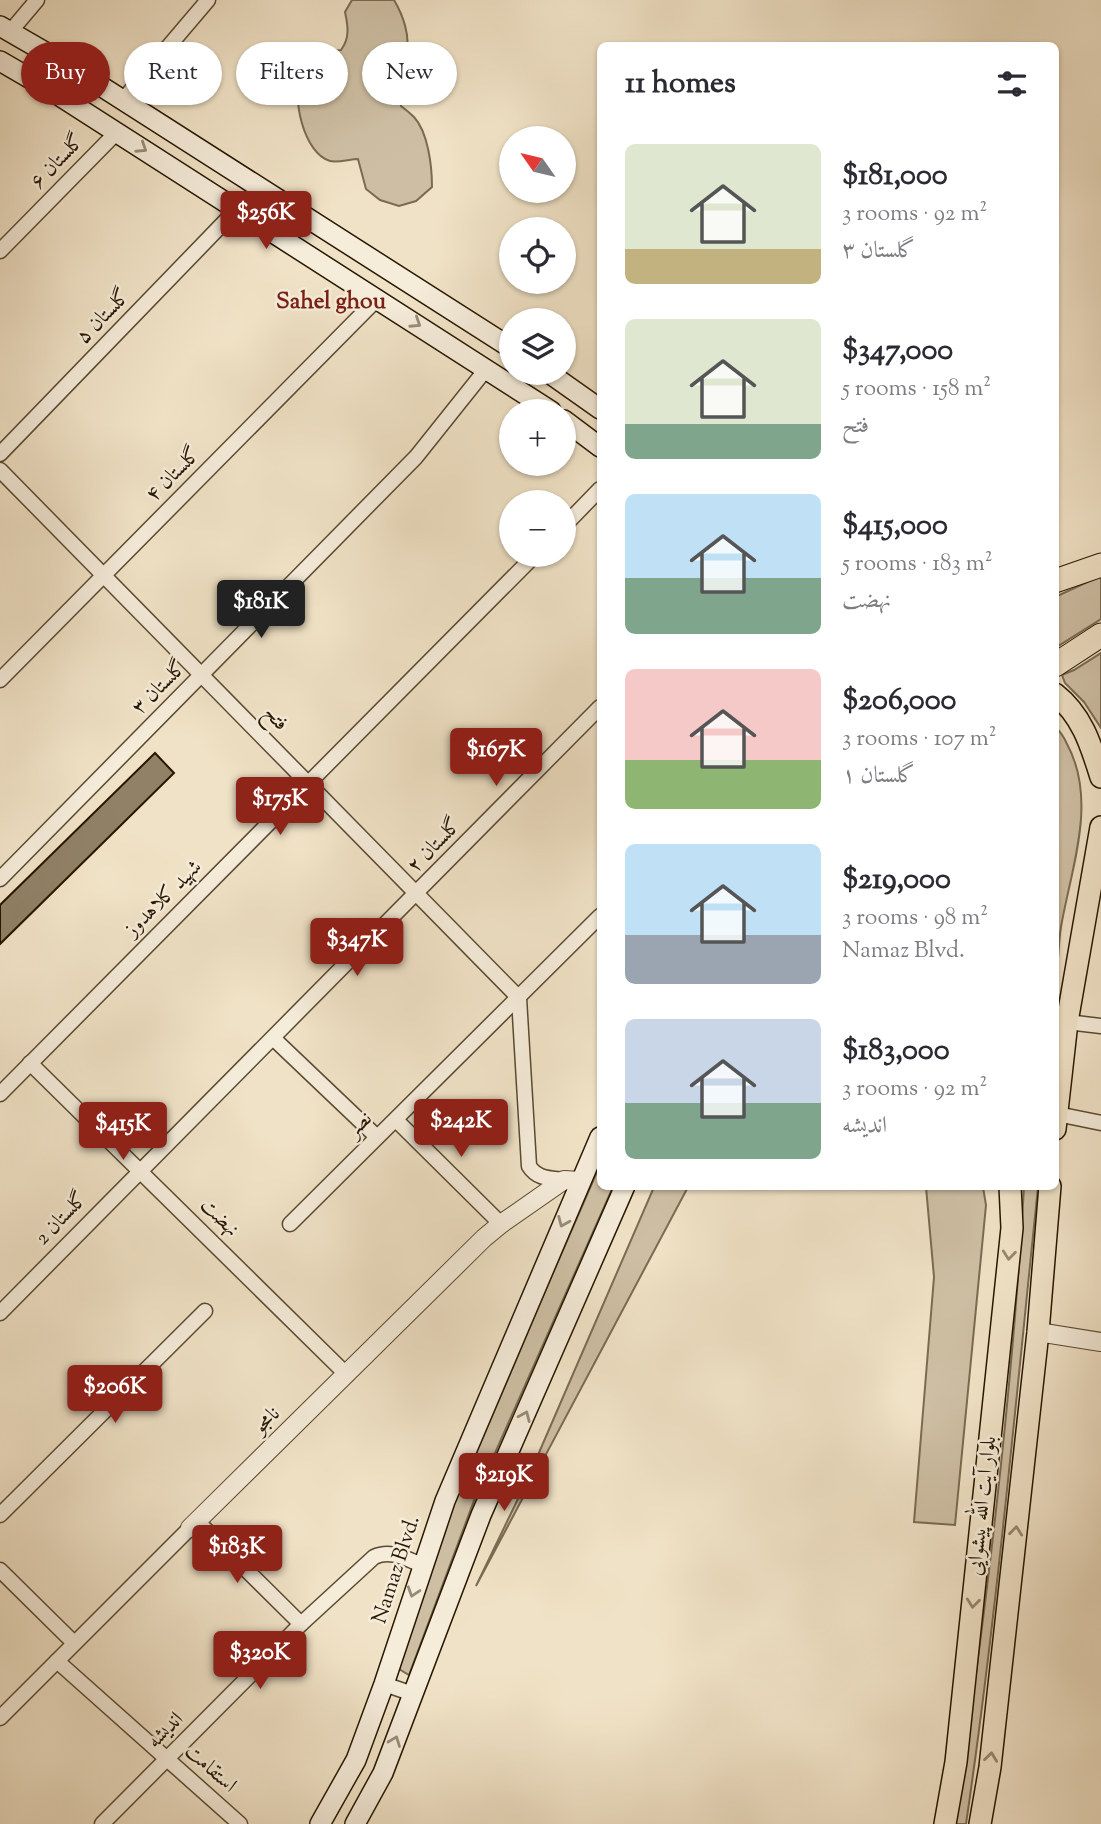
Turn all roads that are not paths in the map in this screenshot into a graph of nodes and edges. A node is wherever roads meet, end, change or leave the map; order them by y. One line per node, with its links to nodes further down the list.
1 (37, 0): 3 (street)
2 (208, 0): 5 (street)
3 (3, 34): 5 (main road)
4 (0, 61): 6 (main road)
5 (123, 100): 10 (main road)
6 (117, 132): 7 (main road, one-way to 7); 8 (street, گلستان ۶)
7 (237, 209): 9 (main road); 17 (street, گلستان ۵)
8 (0, 251)
9 (377, 299): 11 (main road, one-way to 11); 23 (street, گلستان ۴)
10 (499, 340)
11 (487, 368): 13 (main road); 27 (street, گلستان ۳)
12 (566, 385): 14 (main road)
13 (533, 399)
14 (597, 408)
15 (576, 429): 16 (main road)
16 (597, 445)
17 (0, 454)
18 (0, 470): 23 (street, فتح)
19 (597, 492): 20 (street)
20 (576, 514)
21 (1101, 565): 24 (highway)
22 (523, 567): 32 (street, شهید کلاهدوز)
23 (104, 576): 27 (street, فتح); 28 (street, گلستان ۴)
24 (1059, 580)
25 (1101, 635): 26 (highway)
26 (1059, 662)
27 (202, 676): 32 (street, فتح); 34 (street, گلستان ۳)
28 (0, 680)
29 (1059, 697): 31 (main road)
30 (597, 709): 35 (street, گلستان ۲)
31 (1101, 778)
32 (308, 783): 35 (street, فتح); 41 (street, شهید کلاهدوز)
33 (1101, 827): 39 (main road)
34 (0, 879)
35 (417, 894): 37 (street, فتح); 40 (street, گلستان ۲)
36 (597, 919): 37 (street, نصر)
37 (519, 998): 44 (street, نصر); 50 (street)
38 (1101, 1027): 39 (street)
39 (1061, 1029): 42 (main road)
40 (274, 1038): 47 (street); 49 (street, گلستان 2)
41 (30, 1063): 43 (street, شهید کلاهدوز); 49 (street, نهضت)
42 (1059, 1066)
43 (0, 1094)
44 (396, 1120): 47 (street, نصر); 55 (street)
45 (1059, 1121): 46 (street)
46 (1101, 1123)
47 (377, 1137): 54 (street, نصر)
48 (597, 1142): 50 (main road, Namaz Blvd.)
49 (140, 1170): 57 (street, گلستان 2); 60 (street, نهضت)
50 (572, 1180): 55 (street, نامجو); 63 (main road, Namaz Blvd., one-way to 63)
51 (623, 1190): 69 (main road, one-way to 51)
52 (1010, 1190): 78 (main road, بلوار آیت الله پیشوایی, one-way to 78)
53 (1050, 1190): 58 (main road, بلوار آیت الله پیشوایی)
54 (290, 1224)
55 (500, 1224): 60 (street, نامجو)
56 (205, 1311): 61 (street)
57 (0, 1313)
58 (1038, 1332): 59 (street); 79 (main road, بلوار آیت الله پیشوایی, one-way to 58)
59 (1101, 1342)
60 (347, 1375): 62 (street, نامجو)
61 (0, 1515)
62 (194, 1525): 65 (street); 66 (street, نامجو)
63 (422, 1565): 65 (street, اندیشه); 68 (main road, Namaz Blvd., one-way to 68)
64 (0, 1570): 66 (street)
65 (301, 1624): 71 (street, اندیشه)
66 (74, 1643): 67 (street, نامجو)
67 (57, 1661): 70 (street, نامجو); 71 (street, استقامت)
68 (384, 1684): 69 (street); 75 (main road, Namaz Blvd.)
69 (413, 1695): 72 (main road, one-way to 69)
70 (0, 1718)
71 (167, 1759): 73 (street, اندیشه); 74 (street, استقامت)
72 (376, 1786): 76 (main road); 77 (main road)
73 (102, 1824)
74 (240, 1824)
75 (320, 1824)
76 (355, 1824)
77 (363, 1824)
78 (945, 1824)
79 (980, 1824)

